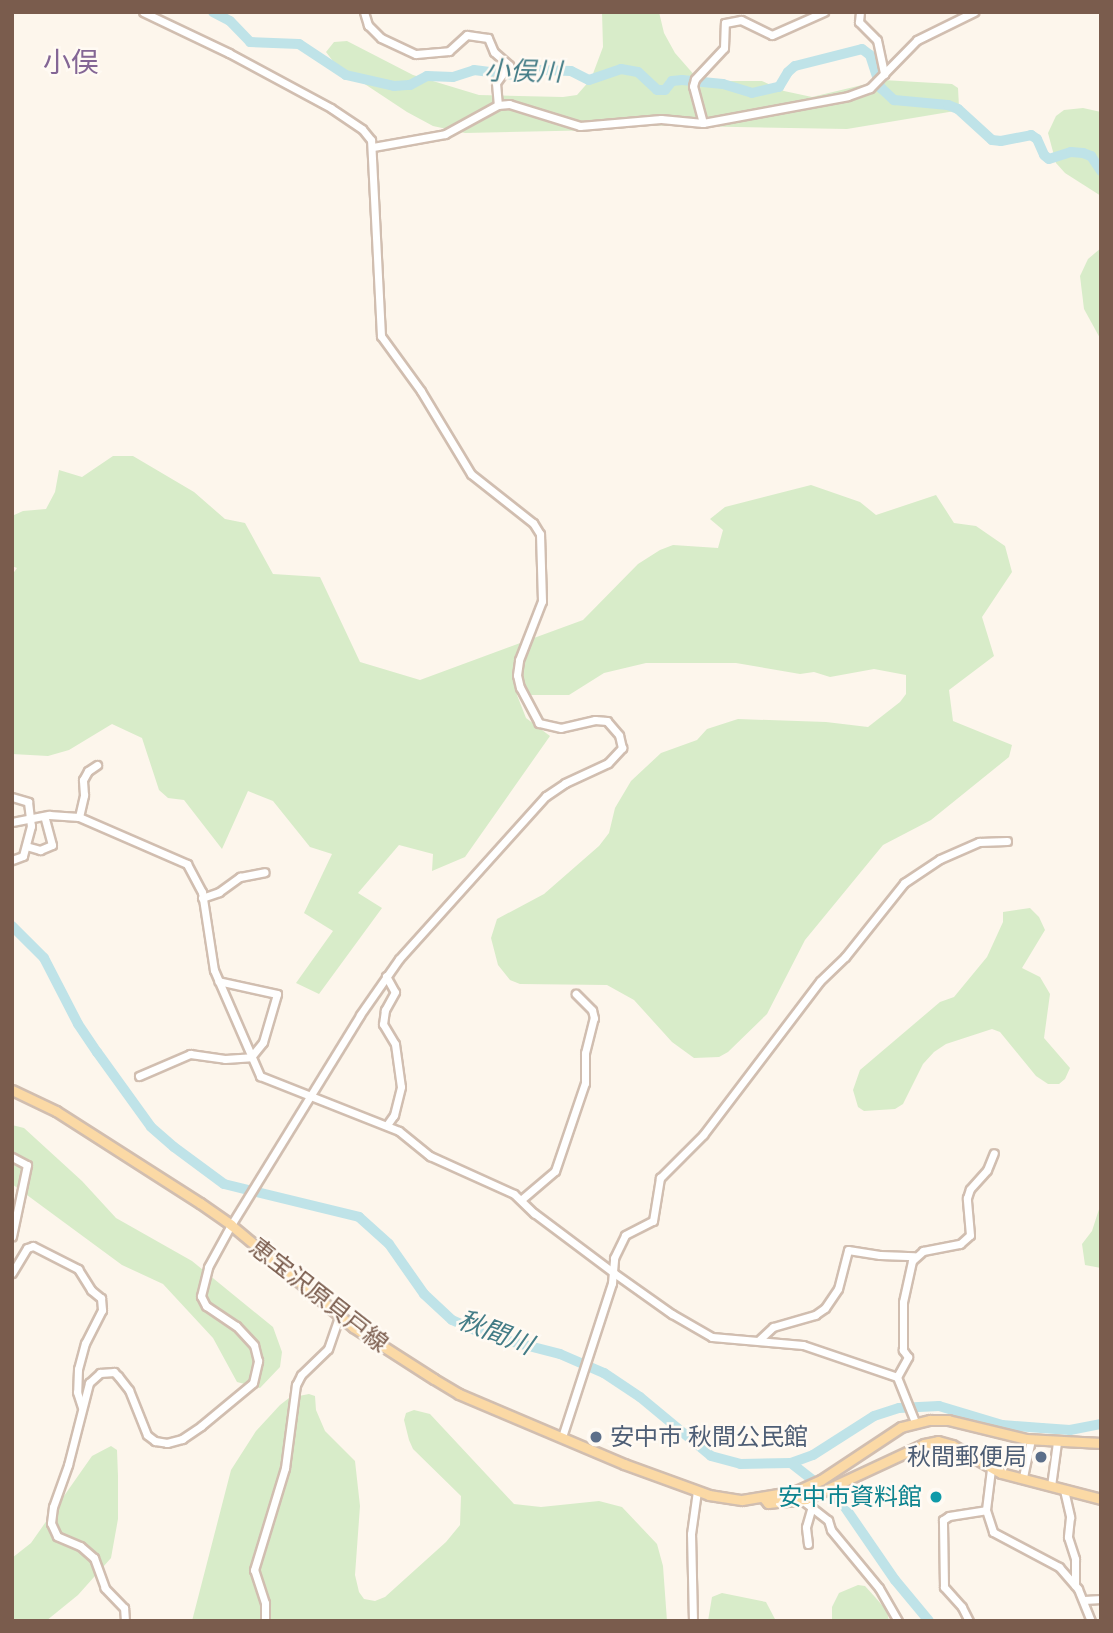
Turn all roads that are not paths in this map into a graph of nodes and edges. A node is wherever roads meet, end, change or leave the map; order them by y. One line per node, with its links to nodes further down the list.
1 (144, 12): 9 (street)
2 (365, 12): 7 (street)
3 (824, 12): 8 (street)
4 (860, 12): 6 (street)
5 (974, 12): 6 (street)
6 (884, 74): 8 (street)
7 (498, 105): 8 (street); 9 (street)
8 (703, 123)
9 (373, 147): 21 (street)
10 (97, 765): 13 (street)
11 (12, 797): 14 (street)
12 (44, 816): 13 (street); 14 (street); 17 (street)
13 (79, 817): 20 (street)
14 (29, 819): 15 (street); 17 (street)
15 (12, 822)
16 (1007, 841): 36 (street)
17 (26, 846): 18 (street)
18 (12, 860)
19 (265, 872): 20 (street)
20 (202, 898): 22 (street)
21 (386, 976): 27 (street); 28 (street)
22 (218, 981): 24 (street); 24 (street)
23 (576, 994): 31 (street)
24 (251, 1057): 25 (street); 27 (street)
25 (139, 1076)
26 (12, 1090): 32 (main road, 恵宝沢原貝戸線)
27 (311, 1096): 28 (street); 32 (street)
28 (387, 1125): 31 (street)
29 (994, 1153): 34 (street)
30 (12, 1157): 33 (street)
31 (522, 1199): 36 (street)
32 (231, 1225): 37 (main road, 恵宝沢原貝戸線); 40 (street)
33 (12, 1236)
34 (915, 1256): 38 (street); 39 (street)
35 (12, 1273): 40 (street)
36 (614, 1273): 38 (street); 42 (street)
37 (339, 1317): 42 (main road, 恵宝沢原貝戸線); 61 (street)
38 (759, 1340): 39 (street)
39 (897, 1377): 41 (street)
40 (82, 1408): 60 (street)
41 (914, 1418): 43 (main road, 恵宝沢原貝戸線); 51 (main road, 恵宝沢原貝戸線)
42 (562, 1437): 50 (main road, 恵宝沢原貝戸線)
43 (1031, 1440): 44 (main road, 恵宝沢原貝戸線); 47 (street)
44 (1057, 1441): 45 (main road, 恵宝沢原貝戸線); 48 (street)
45 (1101, 1443)
46 (991, 1469): 47 (main road, 恵宝沢原貝戸線); 53 (main road, 恵宝沢原貝戸線); 55 (street)
47 (1023, 1477): 48 (main road, 恵宝沢原貝戸線)
48 (1051, 1486): 49 (main road, 恵宝沢原貝戸線)
49 (1064, 1490): 52 (main road, 恵宝沢原貝戸線); 57 (street)
50 (697, 1491): 51 (main road, 恵宝沢原貝戸線); 62 (street)
51 (763, 1497): 53 (main road, 恵宝沢原貝戸線)
52 (1101, 1499)
53 (802, 1500): 54 (street)
54 (811, 1509): 56 (street); 63 (street)
55 (986, 1510): 57 (street); 64 (street)
56 (808, 1544)
57 (1075, 1586): 59 (street)
58 (1101, 1599): 59 (street)
59 (1084, 1600): 65 (street)
60 (125, 1621)
61 (265, 1621)
62 (692, 1621)
63 (898, 1621)
64 (969, 1621)
65 (1091, 1621)

